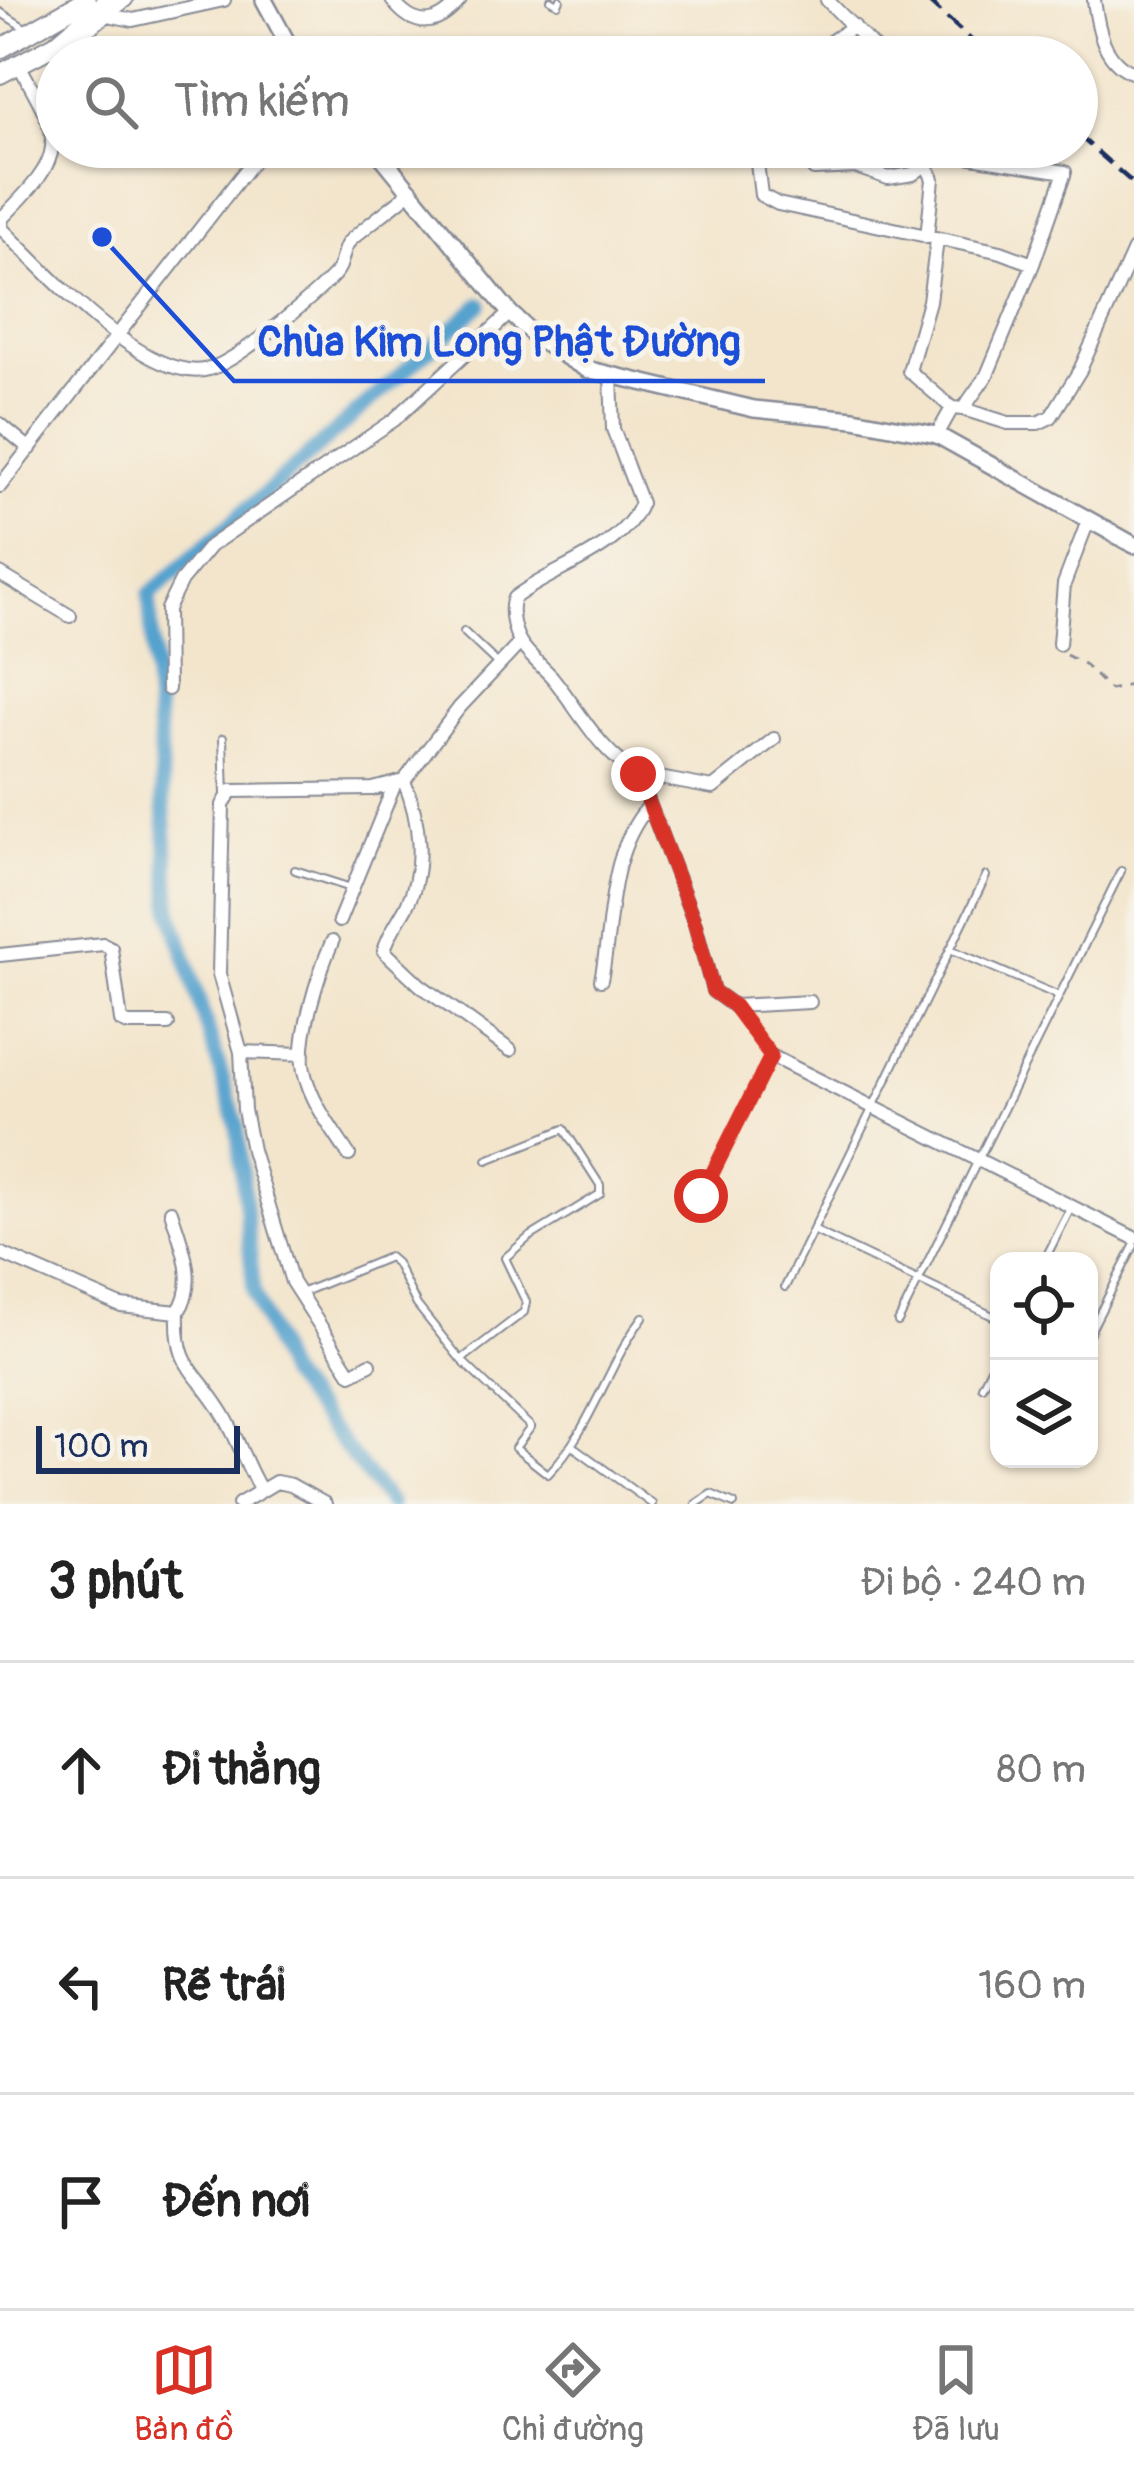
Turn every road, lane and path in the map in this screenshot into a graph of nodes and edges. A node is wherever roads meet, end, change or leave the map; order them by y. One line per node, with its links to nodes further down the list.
1 (66, 0): 13 (street)
2 (86, 0): 18 (main road)
3 (126, 0): 10 (street)
4 (224, 0): 10 (street)
5 (264, 0): 15 (street)
6 (392, 0): 7 (street)
7 (460, 0)
8 (827, 0): 12 (street)
9 (1094, 0): 21 (street)
10 (108, 8): 14 (main road)
11 (0, 12): 13 (lane)
12 (854, 26): 16 (street); 17 (street)
13 (25, 28): 18 (street)
14 (69, 36)
15 (284, 36)
16 (839, 36)
17 (864, 36)
18 (0, 45)
19 (36, 56): 20 (main road)
20 (19, 65): 22 (main road); 23 (street)
21 (1134, 73)
22 (0, 74)
23 (36, 97)
24 (44, 168): 39 (street)
25 (247, 168): 39 (street)
26 (393, 168): 34 (street)
27 (756, 168): 35 (street)
28 (835, 168): 33 (street)
29 (859, 168): 30 (street)
30 (921, 168)
31 (929, 168): 35 (street)
32 (1040, 168): 37 (street)
33 (814, 169)
34 (412, 190): 38 (street); 39 (street)
35 (932, 238): 37 (street); 41 (street)
36 (1134, 250): 41 (street)
37 (1033, 264): 41 (street)
38 (510, 313): 40 (street); 55 (street)
39 (116, 335): 44 (street)
40 (611, 376): 43 (street); 51 (street)
41 (957, 409): 43 (street)
42 (0, 424): 44 (street)
43 (937, 435): 46 (street)
44 (30, 449): 45 (street)
45 (0, 486)
46 (1088, 520): 47 (street); 52 (street)
47 (1132, 539)
48 (3, 582): 49 (street)
49 (70, 616)
50 (464, 632): 53 (lane)
51 (520, 643): 53 (street); 58 (street)
52 (1059, 644): 54 (path)
53 (499, 664): 59 (street)
54 (1134, 684)
55 (168, 689)
56 (223, 738): 60 (lane)
57 (773, 739): 58 (street)
58 (638, 774): 61 (street)
59 (399, 784): 60 (street); 65 (street); 75 (street)
60 (225, 795): 76 (street)
61 (648, 807): 70 (street); 73 (street)
62 (295, 870): 65 (lane)
63 (1121, 871): 71 (lane)
64 (986, 876): 68 (lane)
65 (350, 888): 66 (street)
66 (339, 921)
67 (332, 942): 77 (street)
68 (950, 949): 71 (lane); 79 (lane)
69 (0, 955): 74 (street)
70 (601, 980)
71 (1059, 996): 81 (lane)
72 (810, 1002): 73 (street)
73 (734, 1006): 78 (lane)
74 (168, 1024)
75 (510, 1050)
76 (241, 1052): 77 (street); 92 (street)
77 (304, 1054): 80 (street)
78 (771, 1056): 79 (street); 83 (lane)
79 (871, 1106): 81 (street); 86 (lane)
80 (349, 1155)
81 (978, 1159): 84 (street); 90 (lane)
82 (487, 1160): 98 (lane)
83 (701, 1196)
84 (1072, 1206): 87 (street); 88 (lane)
85 (171, 1211): 93 (street)
86 (812, 1229): 90 (lane); 91 (lane)
87 (1134, 1242): 95 (lane)
88 (1049, 1252)
89 (0, 1253): 93 (street)
90 (919, 1280): 94 (lane); 97 (lane)
91 (784, 1287)
92 (299, 1293): 98 (lane); 100 (street)
93 (178, 1312): 103 (street)
94 (990, 1315)
95 (1098, 1316)
96 (643, 1317): 102 (lane)
97 (898, 1322)
98 (461, 1360): 102 (lane)
99 (995, 1360): 101 (lane)
100 (370, 1364)
101 (982, 1386)
102 (574, 1447): 106 (lane)
103 (260, 1489): 104 (street); 105 (street)
104 (239, 1504)
105 (325, 1504)
106 (652, 1504)
107 (696, 1504): 108 (lane)
108 (734, 1504)

